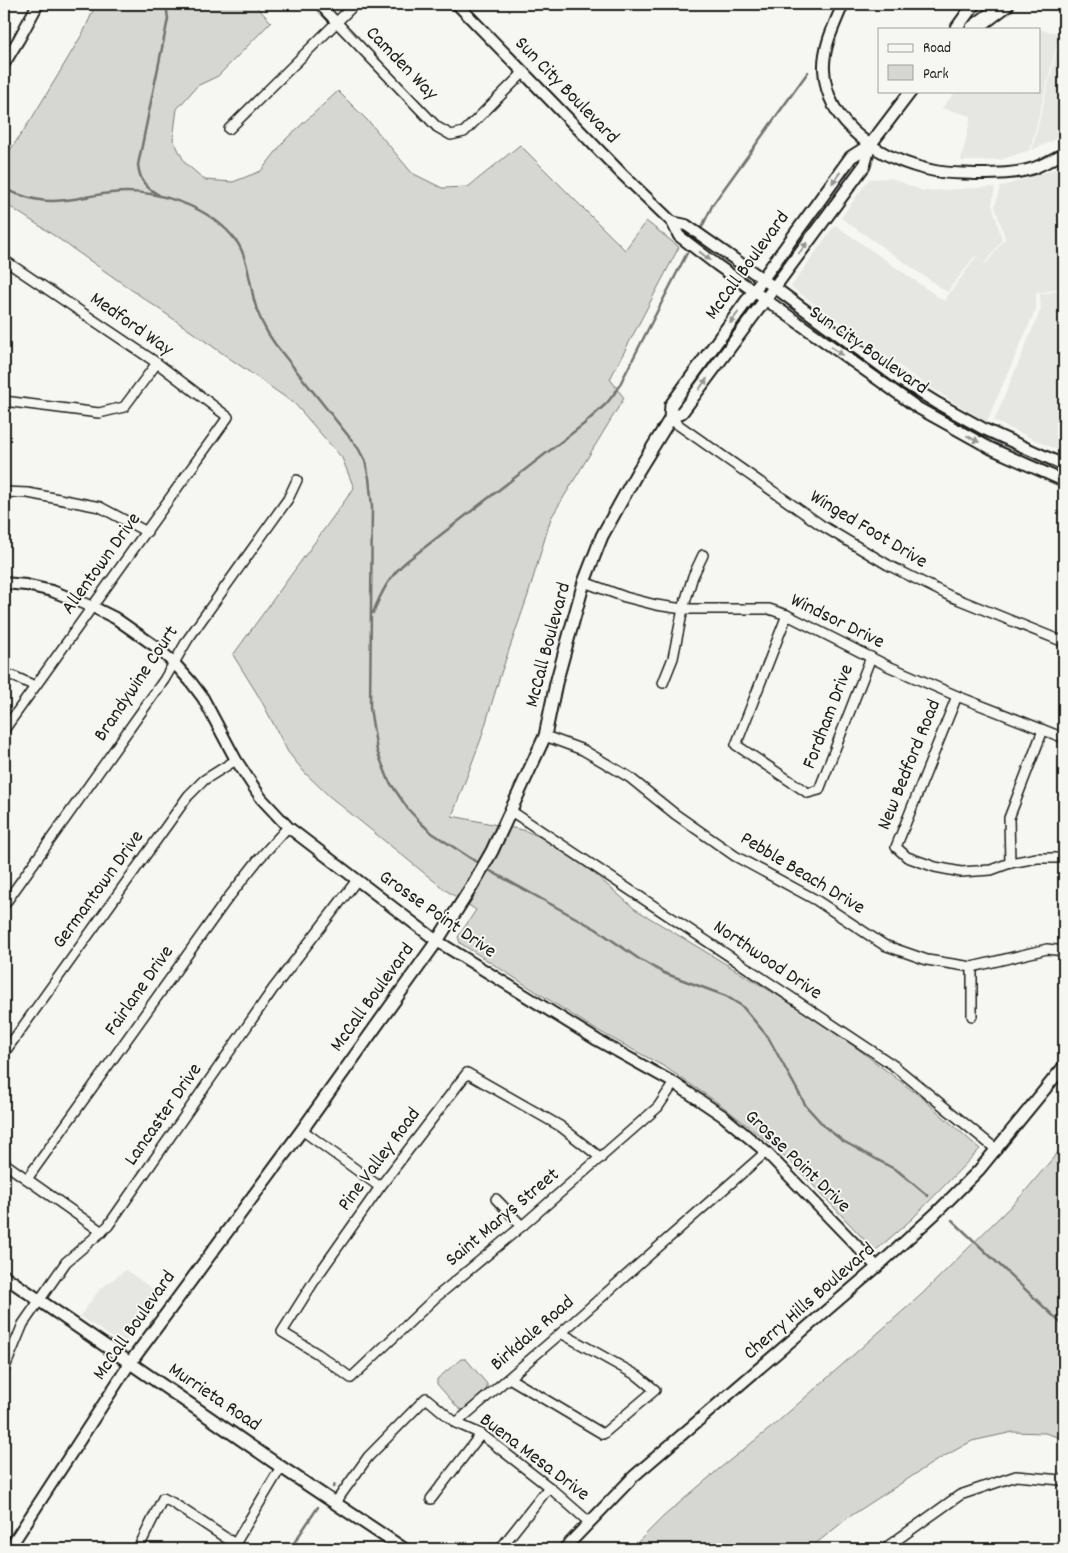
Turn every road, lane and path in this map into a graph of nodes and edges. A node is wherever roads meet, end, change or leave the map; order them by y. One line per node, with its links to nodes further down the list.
1 (38, 4): 11 (street)
2 (319, 4): 8 (street, Camden Way)
3 (355, 4): 8 (street)
4 (458, 4): 12 (street, Sun City Boulevard)
5 (844, 4): 15 (street)
6 (974, 4): 9 (main road)
7 (1006, 4): 10 (highway)
8 (337, 22): 12 (street, Camden Way); 14 (street)
9 (957, 28)
10 (974, 28)
11 (4, 64)
12 (524, 72): 17 (street, Sun City Boulevard)
13 (910, 92): 15 (main road, McCall Boulevard)
14 (229, 129)
15 (870, 145): 16 (street); 19 (main road, McCall Boulevard, one-way to 19); 20 (main road, McCall Boulevard, one-way to 15)
16 (1064, 152)
17 (672, 222): 19 (street, Sun City Boulevard); 21 (street, Sun City Boulevard, one-way to 21)
18 (8, 262): 23 (street, Medford Way)
19 (762, 279): 20 (street, Sun City Boulevard); 21 (main road, McCall Boulevard)
20 (774, 287): 22 (main road, McCall Boulevard); 27 (street, Sun City Boulevard)
21 (753, 291): 22 (street, Sun City Boulevard); 26 (main road, McCall Boulevard, one-way to 26)
22 (765, 300): 26 (main road, McCall Boulevard, one-way to 22); 29 (street, Sun City Boulevard, one-way to 29)
23 (157, 363): 24 (street); 25 (street, Medford Way)
24 (4, 400)
25 (228, 418): 31 (street, Allentown Drive)
26 (670, 418): 33 (main road, McCall Boulevard); 38 (street, Winged Foot Drive)
27 (1064, 465)
28 (297, 480): 40 (street, Brandywine Court)
29 (1064, 481)
30 (4, 492): 31 (street)
31 (147, 532): 35 (street, Allentown Drive)
32 (703, 555): 36 (street)
33 (584, 582): 36 (street, Windsor Drive); 47 (main road, McCall Boulevard)
34 (4, 583): 35 (street, Grosse Point Drive)
35 (93, 607): 40 (street, Grosse Point Drive); 43 (street, Allentown Drive)
36 (683, 609): 37 (street, Windsor Drive); 42 (street)
37 (787, 615): 39 (street, Windsor Drive); 39 (street, Fordham Drive)
38 (1064, 642)
39 (871, 657): 44 (street, Windsor Drive)
40 (174, 663): 49 (street, Grosse Point Drive); 55 (street, Brandywine Court)
41 (4, 674): 43 (street)
42 (663, 683)
43 (35, 686): 45 (street, Allentown Drive)
44 (957, 696): 46 (street, Windsor Drive); 53 (street, New Bedford Road)
45 (4, 730)
46 (1044, 730): 48 (street, Windsor Drive); 53 (street)
47 (545, 736): 50 (main road, McCall Boulevard); 58 (street, Pebble Beach Drive)
48 (1064, 738)
49 (236, 760): 51 (street, Grosse Point Drive); 60 (street, Germantown Drive)
50 (511, 811): 56 (main road, McCall Boulevard); 64 (street, Northwood Drive)
51 (288, 827): 54 (street, Grosse Point Drive); 68 (street, Fairlane Drive)
52 (1064, 858): 53 (street)
53 (1010, 863)
54 (357, 880): 56 (street, Grosse Point Drive); 72 (street, Lancaster Drive)
55 (4, 905)
56 (437, 941): 62 (street, Grosse Point Drive); 63 (main road, McCall Boulevard)
57 (1064, 951): 58 (street, Pebble Beach Drive)
58 (972, 967): 59 (street)
59 (972, 1016)
60 (4, 1053)
61 (1064, 1066): 64 (street, Cherry Hills Boulevard)
62 (674, 1082): 65 (street, Grosse Point Drive); 66 (street, Saint Marys Street)
63 (302, 1130): 69 (street); 77 (main road, McCall Boulevard)
64 (996, 1150): 73 (street, Cherry Hills Boulevard)
65 (766, 1152): 73 (street, Grosse Point Drive); 76 (street, Birkdale Road)
66 (601, 1158): 69 (street, Pine Valley Road); 71 (street, Saint Marys Street)
67 (4, 1163): 68 (street)
68 (27, 1180): 72 (street)
69 (380, 1188): 79 (street, Pine Valley Road)
70 (496, 1199): 71 (street)
71 (522, 1226): 79 (street, Saint Marys Street)
72 (102, 1232): 75 (street, Lancaster Drive)
73 (877, 1267): 88 (street, Cherry Hills Boulevard)
74 (4, 1276): 75 (main road, Murrieta Road)
75 (39, 1300): 77 (main road, Murrieta Road); 78 (street, Lancaster Drive)
76 (562, 1333): 80 (street, Birkdale Road); 80 (street)
77 (130, 1363): 83 (main road, Murrieta Road); 90 (street, McCall Boulevard)
78 (4, 1370)
79 (351, 1378)
80 (509, 1378): 81 (street, Birkdale Road)
81 (456, 1423): 82 (street, Buena Mesa Drive); 87 (street)
82 (481, 1434): 85 (street, Buena Mesa Drive); 86 (street)
83 (281, 1467): 87 (main road, Murrieta Road); 89 (street)
84 (1064, 1482): 95 (street)
85 (549, 1487): 88 (street, Buena Mesa Drive); 93 (street)
86 (431, 1499)
87 (335, 1504): 92 (main road, Murrieta Road)
88 (589, 1522): 94 (street, Cherry Hills Boulevard)
89 (234, 1546): 91 (street)
90 (9, 1549)
91 (138, 1549)
92 (404, 1549)
93 (500, 1549)
94 (564, 1549)
95 (884, 1549)

